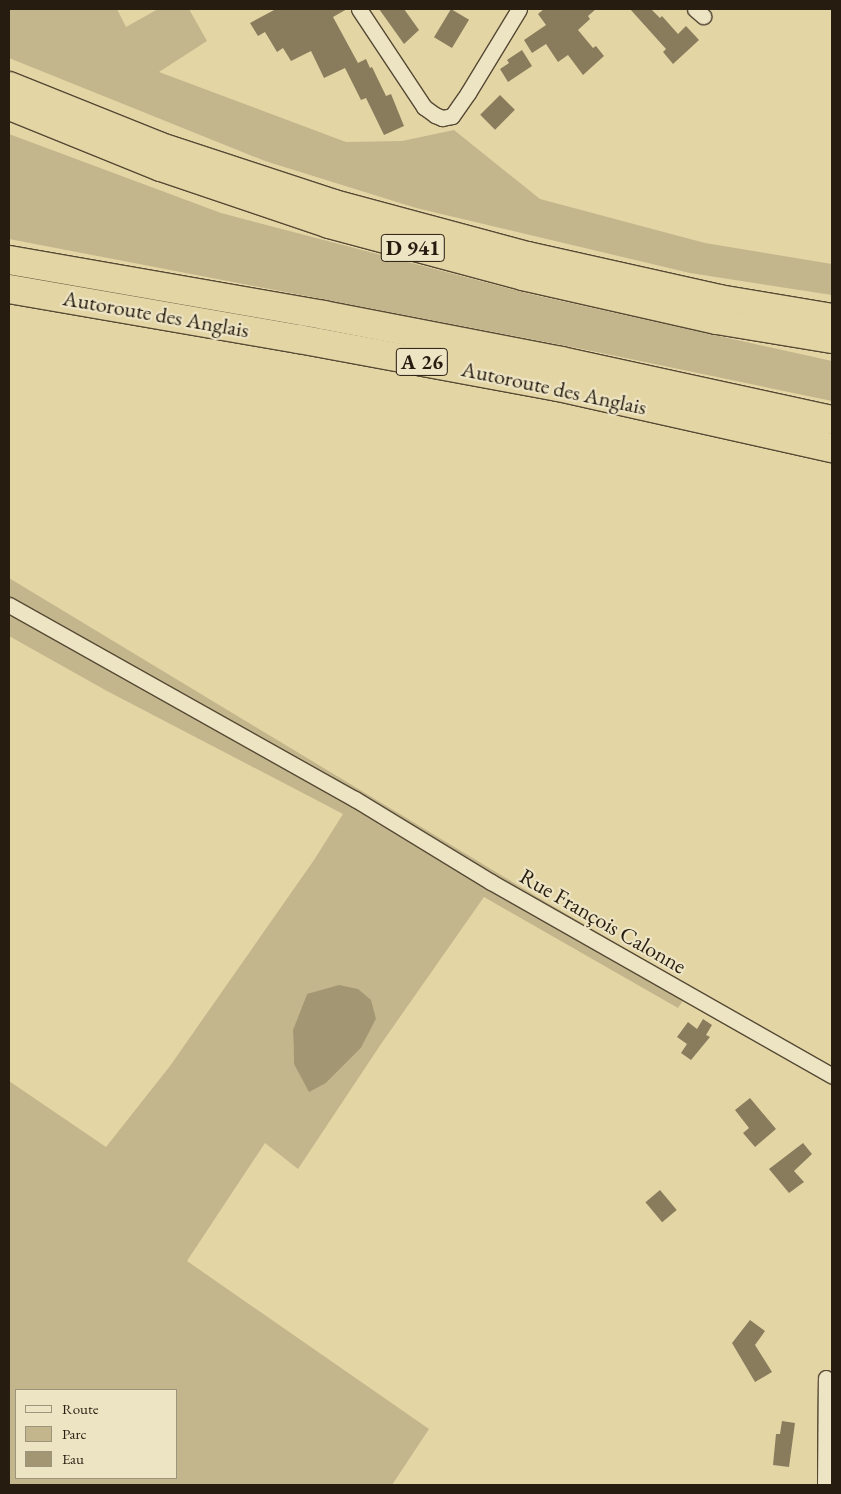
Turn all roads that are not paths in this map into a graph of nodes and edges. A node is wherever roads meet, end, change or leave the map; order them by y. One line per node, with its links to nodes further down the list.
1 (359, 9): 2 (street)
2 (519, 9)
3 (9, 84): 7 (highway, D 941)
4 (9, 107): 8 (highway, D 941)
5 (9, 260): 9 (highway, Autoroute des Anglais / A 26)
6 (9, 289): 10 (highway, Autoroute des Anglais / A 26)
7 (832, 316)
8 (832, 340)
9 (832, 420)
10 (832, 448)
11 (9, 605): 12 (street, Rue François Calonne)
12 (832, 1076)
13 (826, 1378): 14 (street)
14 (825, 1485)

